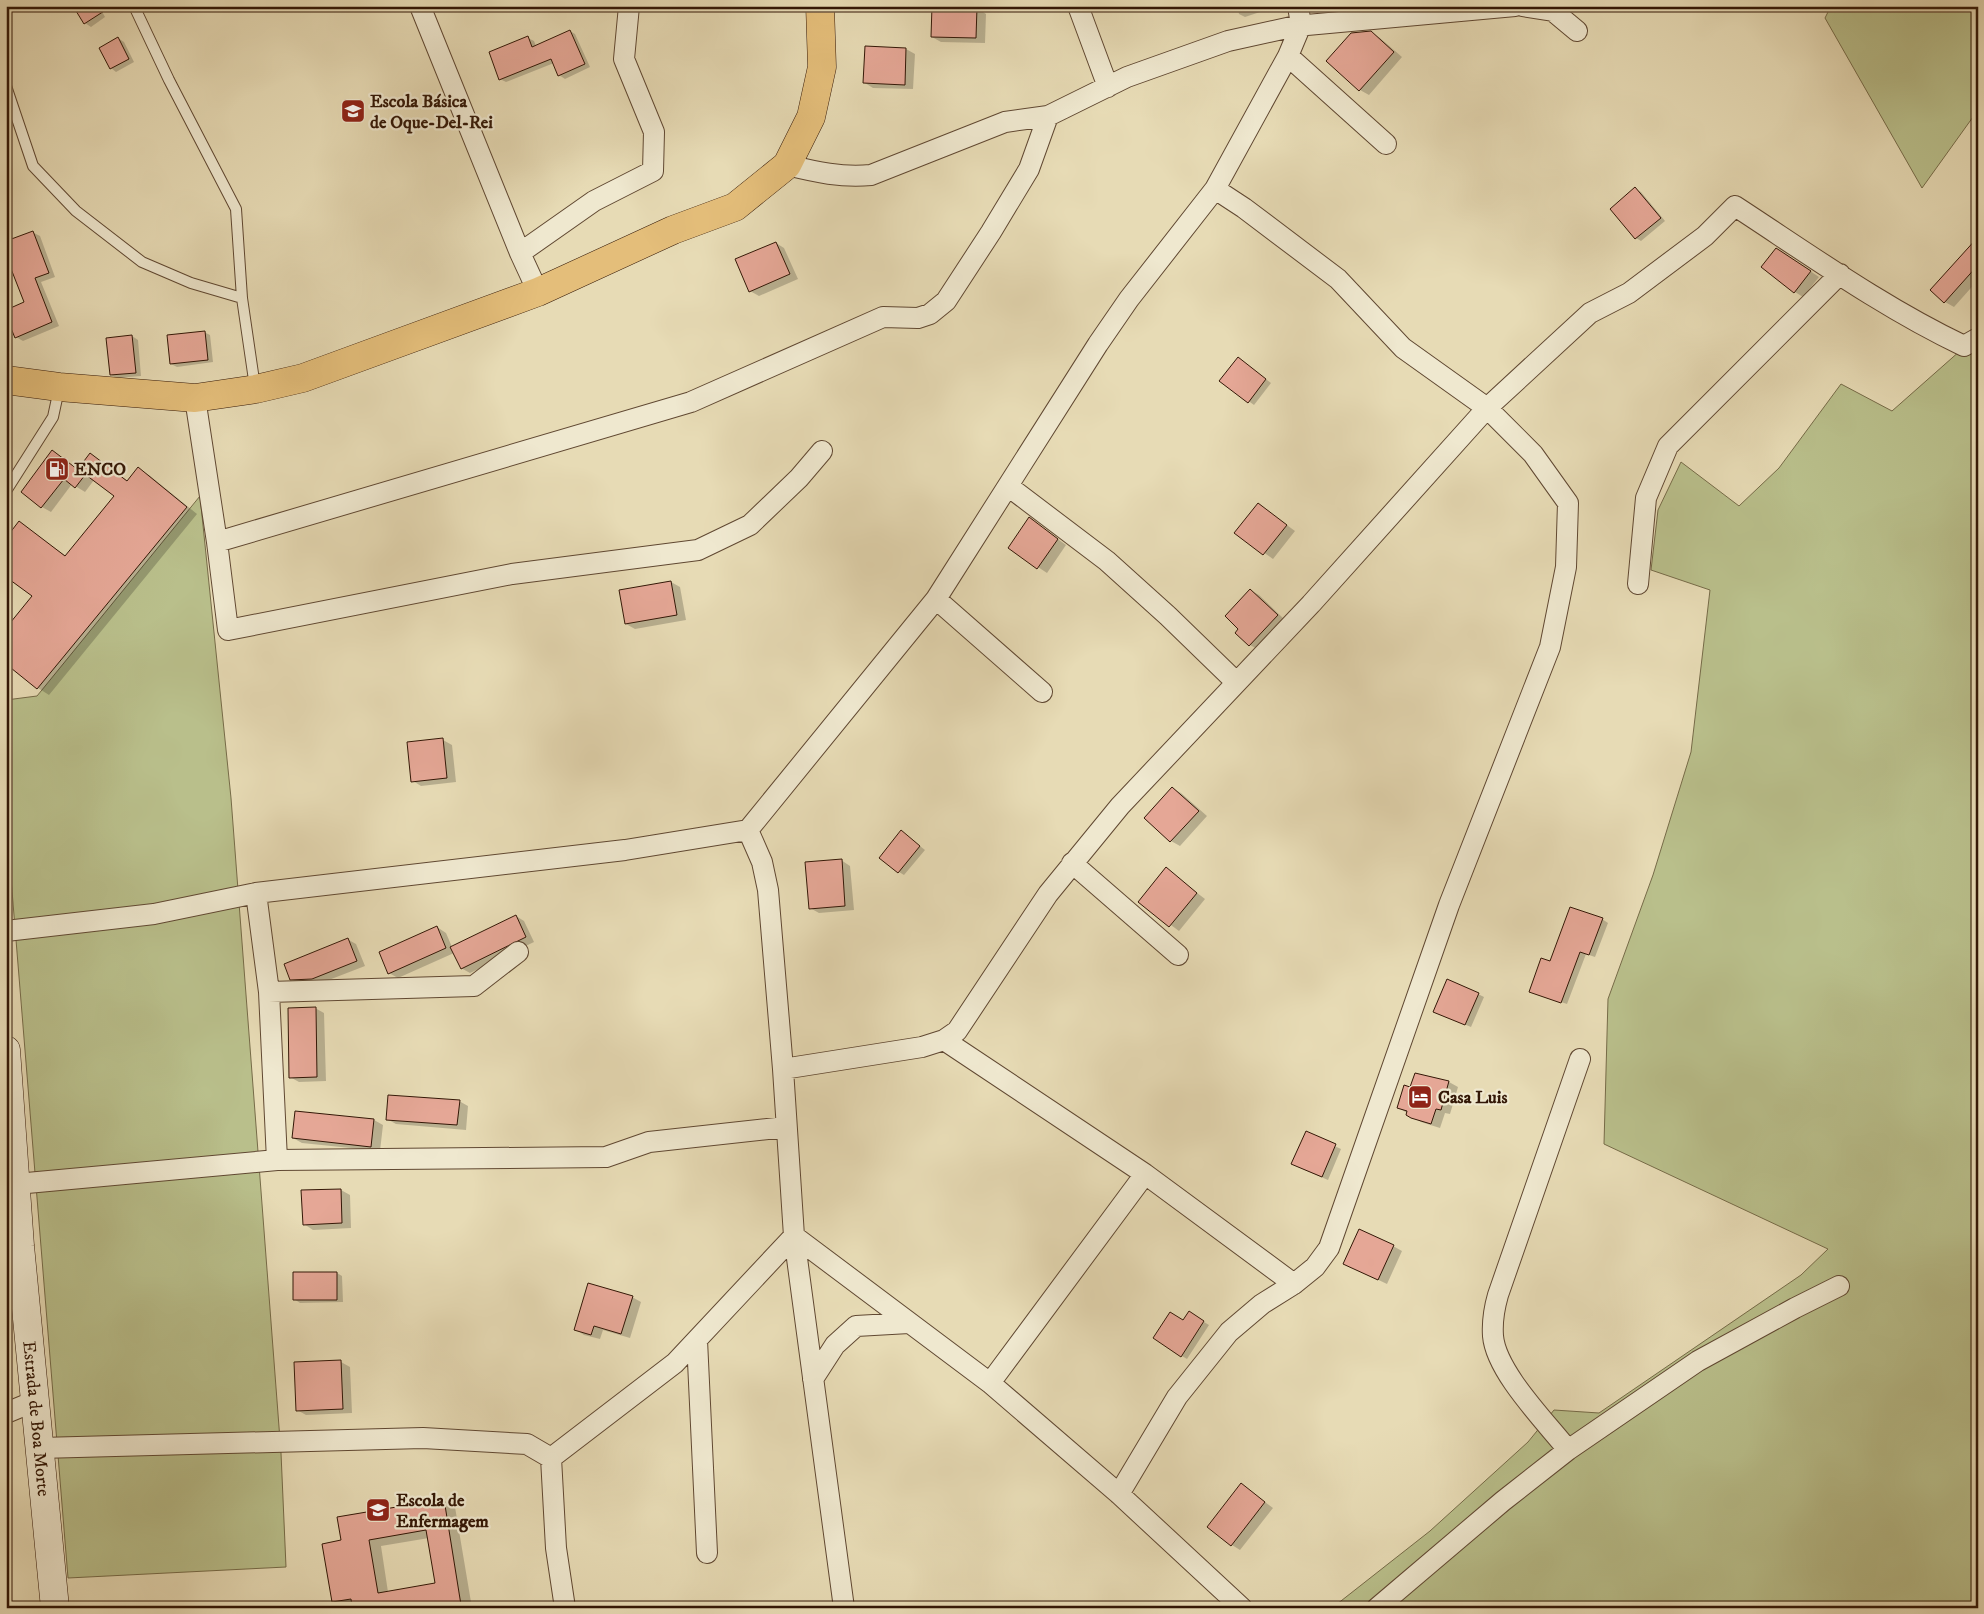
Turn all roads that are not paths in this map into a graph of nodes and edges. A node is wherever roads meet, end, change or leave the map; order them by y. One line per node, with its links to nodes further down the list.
1 (134, 6): 20 (lane)
2 (420, 6): 17 (street)
3 (629, 6): 17 (street)
4 (820, 6): 15 (main road)
5 (1078, 6): 12 (street)
6 (1515, 6): 8 (street)
7 (1522, 6): 9 (street)
8 (1299, 16): 10 (street); 12 (street)
9 (1577, 32)
10 (1288, 56): 14 (street); 16 (street)
11 (6, 86): 20 (lane)
12 (1108, 87): 13 (street)
13 (1048, 116): 15 (street); 30 (street)
14 (1386, 144)
15 (787, 165): 19 (main road)
16 (1215, 189): 26 (street); 28 (street)
17 (520, 253): 19 (street)
18 (1840, 274): 21 (street); 26 (street); 31 (street)
19 (538, 292): 24 (main road)
20 (242, 298): 24 (lane)
21 (1978, 338)
22 (7, 381): 23 (main road)
23 (59, 387): 25 (main road); 29 (lane)
24 (256, 390): 25 (main road)
25 (195, 398): 30 (street)
26 (1487, 408): 33 (street); 51 (street)
27 (822, 451): 30 (street)
28 (1008, 486): 32 (street); 33 (street)
29 (6, 492)
30 (217, 542)
31 (1638, 584)
32 (936, 599): 34 (street); 35 (street)
33 (1236, 682): 36 (street)
34 (1042, 692)
35 (748, 830): 37 (street); 45 (street)
36 (1072, 862): 40 (street); 42 (street)
37 (256, 893): 38 (street); 41 (street)
38 (6, 930)
39 (518, 952): 41 (street)
40 (1178, 955)
41 (270, 992): 47 (street)
42 (944, 1040): 45 (street); 48 (street)
43 (6, 1050): 49 (main road, Estrada de Boa Morte)
44 (1580, 1059): 60 (street)
45 (783, 1069): 46 (street)
46 (786, 1128): 47 (street); 50 (street)
47 (277, 1160): 49 (street)
48 (1145, 1174): 51 (street); 56 (street)
49 (16, 1184): 57 (main road, Estrada de Boa Morte)
50 (794, 1236): 53 (street); 54 (street); 55 (street)
51 (1294, 1284): 62 (street)
52 (1839, 1286): 60 (street)
53 (909, 1323): 55 (street); 56 (street)
54 (697, 1340): 61 (street); 63 (street)
55 (813, 1379): 66 (street)
56 (990, 1383): 62 (street)
57 (35, 1401): 58 (street); 59 (main road, Estrada de Boa Morte)
58 (6, 1413)
59 (40, 1448): 61 (street); 64 (main road, Estrada de Boa Morte)
60 (1568, 1450): 68 (street)
61 (551, 1458): 65 (street)
62 (1119, 1494): 67 (street)
63 (707, 1553)
64 (55, 1608)
65 (565, 1608)
66 (844, 1608)
67 (1242, 1608)
68 (1377, 1608)

